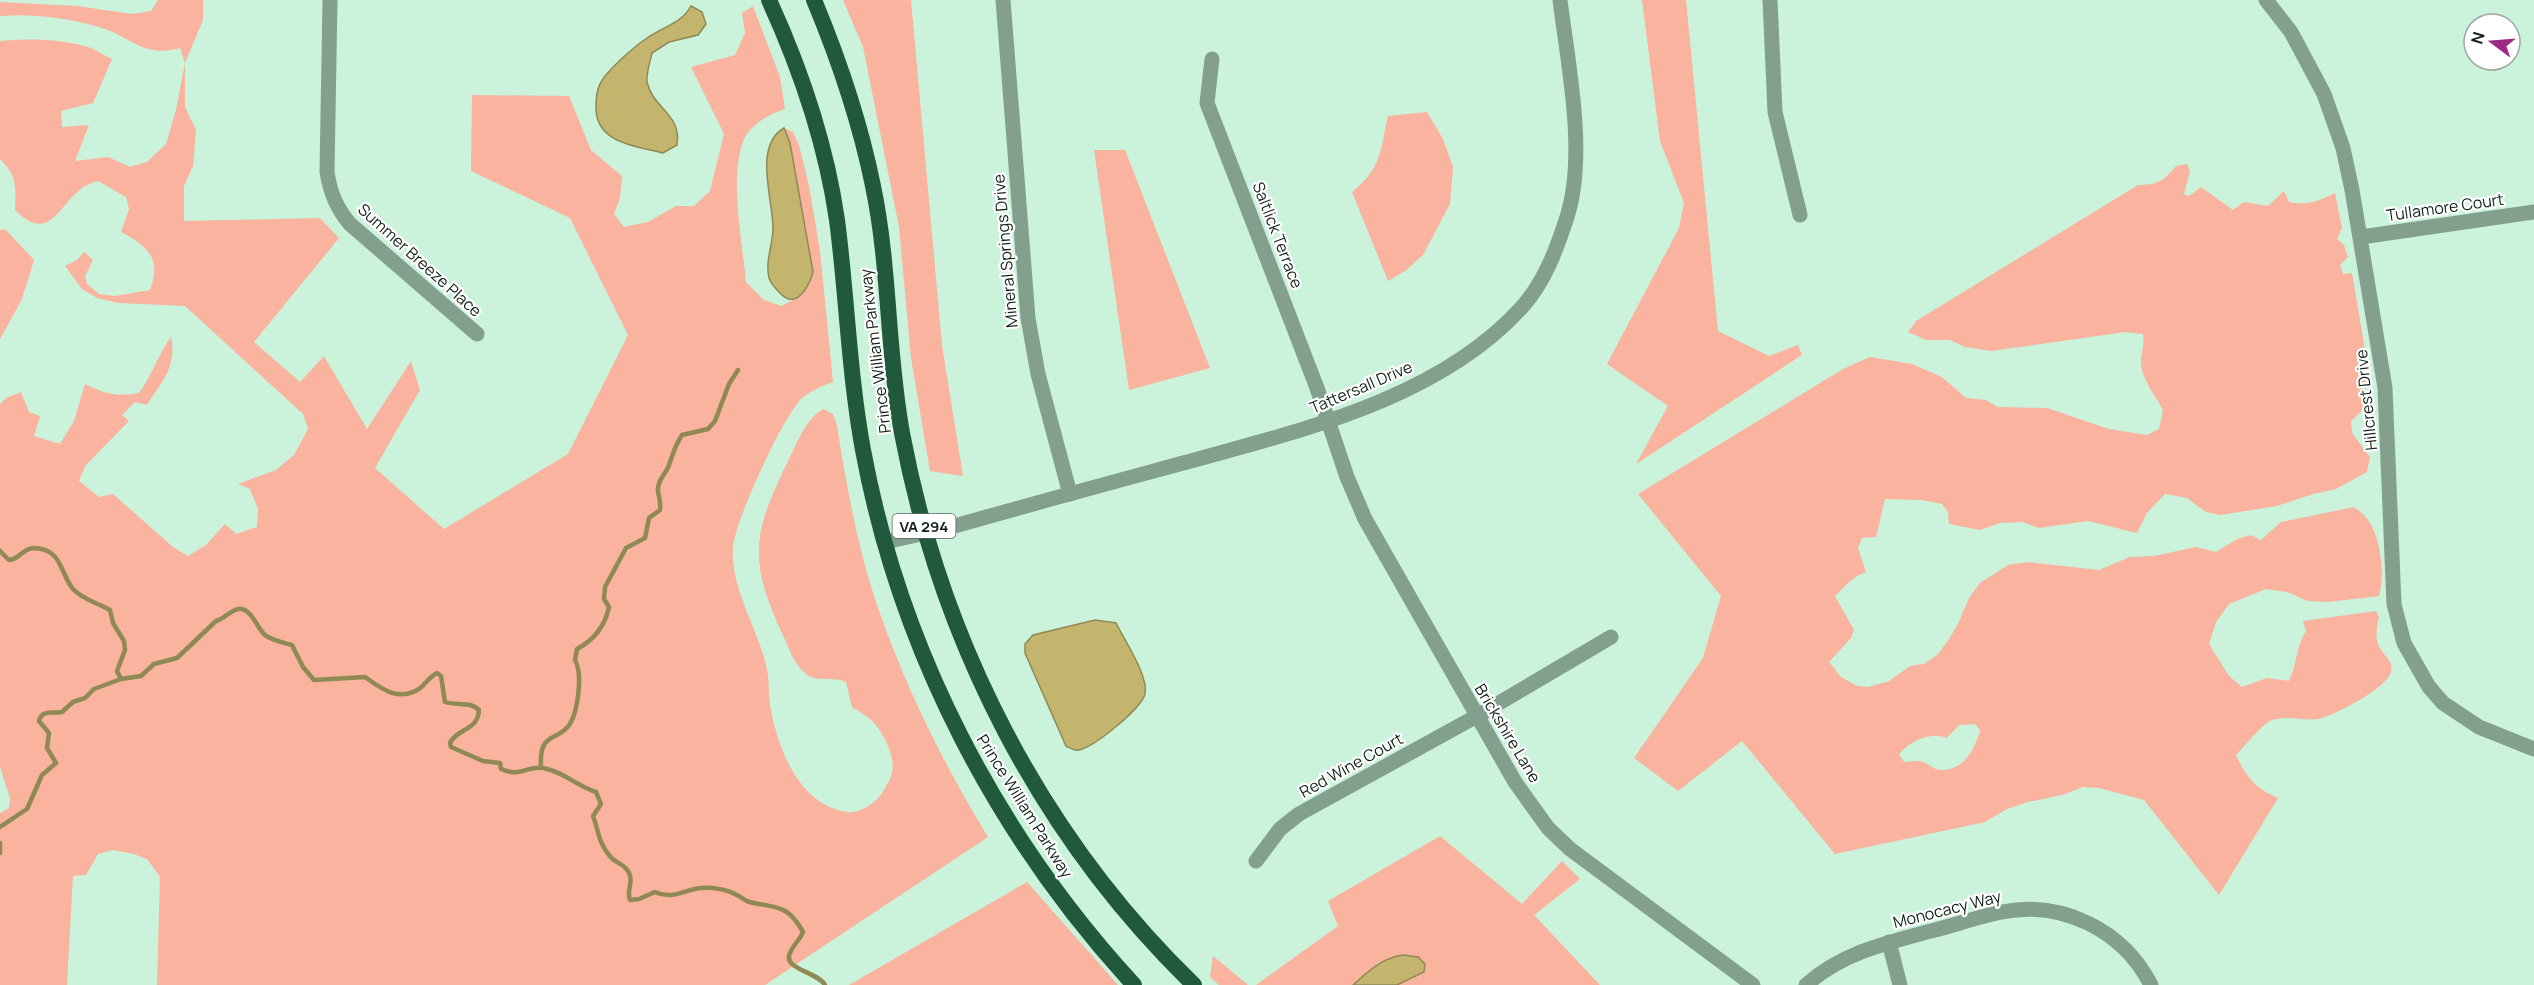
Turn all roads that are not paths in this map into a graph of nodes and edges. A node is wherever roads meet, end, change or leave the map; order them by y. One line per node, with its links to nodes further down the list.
1 (330, 0): 12 (street, Summer Breeze Place)
2 (769, 0): 16 (highway, Prince William Parkway / VA 294)
3 (814, 0): 15 (highway, Prince William Parkway / VA 294)
4 (1003, 0): 14 (street, Mineral Springs Drive)
5 (1560, 0): 13 (street, Tattersall Drive)
6 (1770, 0): 10 (street)
7 (2266, 0): 11 (street, Hillcrest Drive)
8 (1212, 59): 13 (street, Saltlick Terrace)
9 (2534, 212): 11 (street, Tullamore Court)
10 (1800, 215)
11 (2361, 237): 19 (street, Hillcrest Drive)
12 (477, 334)
13 (1329, 423): 14 (street, Tattersall Drive); 18 (street, Brickshire Lane)
14 (1070, 494): 15 (street, Tattersall Drive)
15 (926, 532): 16 (street, Tattersall Drive); 23 (highway, Prince William Parkway / VA 294)
16 (885, 542): 22 (highway, Prince William Parkway / VA 294)
17 (1611, 637): 18 (street, Red Wine Court)
18 (1477, 716): 20 (street, Red Wine Court); 24 (street, Brickshire Lane)
19 (2534, 749)
20 (1256, 861)
21 (1889, 942): 25 (street, Monocacy Way); 26 (street); 27 (street, Monocacy Way)
22 (1134, 985)
23 (1194, 985)
24 (1753, 985)
25 (1806, 985)
26 (1900, 985)
27 (2151, 985)

